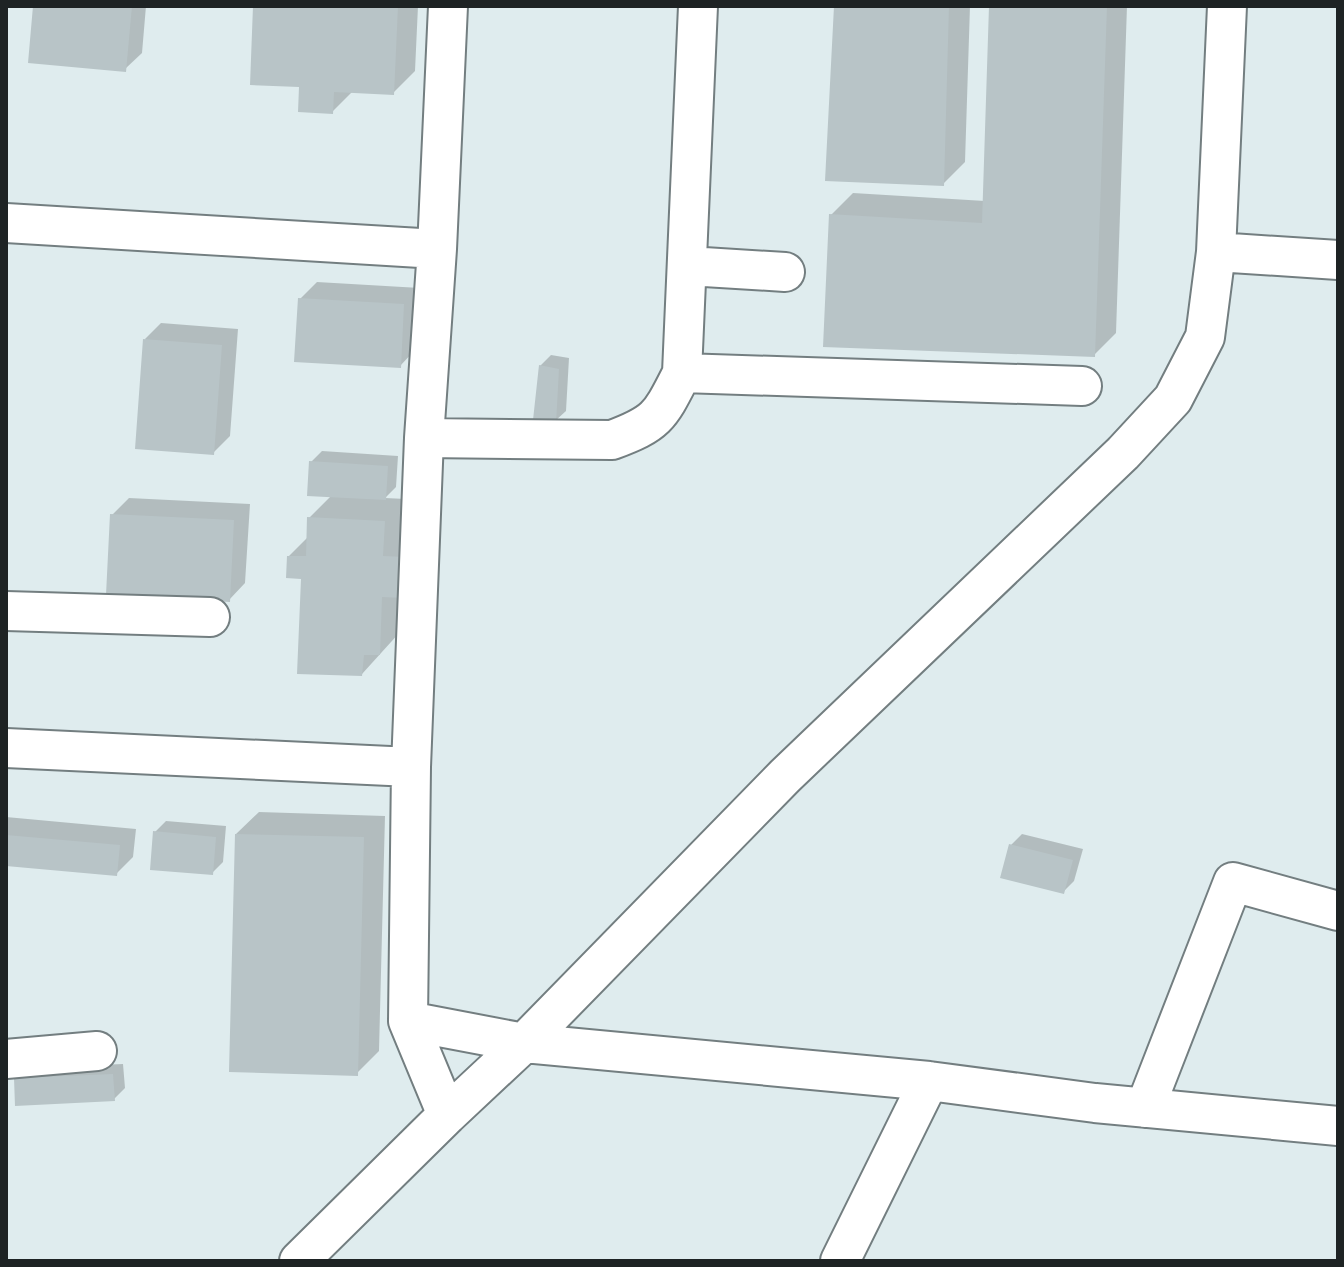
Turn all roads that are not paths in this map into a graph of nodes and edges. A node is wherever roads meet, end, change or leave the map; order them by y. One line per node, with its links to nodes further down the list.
1 (448, 6): 5 (lane)
2 (698, 6): 8 (lane)
3 (1227, 6): 6 (lane)
4 (6, 223): 5 (lane)
5 (437, 249): 12 (lane)
6 (1216, 252): 7 (lane); 19 (lane)
7 (1338, 260)
8 (688, 266): 9 (lane); 10 (lane)
9 (785, 272)
10 (682, 373): 11 (lane); 12 (lane)
11 (1082, 386)
12 (424, 438): 16 (lane)
13 (6, 611): 14 (lane)
14 (210, 617)
15 (6, 748): 16 (lane)
16 (411, 767): 18 (lane)
17 (1338, 911): 23 (lane)
18 (408, 1021): 19 (lane); 24 (lane)
19 (524, 1043): 22 (lane); 24 (lane)
20 (97, 1051): 21 (lane)
21 (6, 1059)
22 (929, 1081): 23 (lane); 27 (lane)
23 (1145, 1108): 25 (lane)
24 (447, 1115): 26 (lane)
25 (1338, 1126)
26 (299, 1261)
27 (840, 1261)

